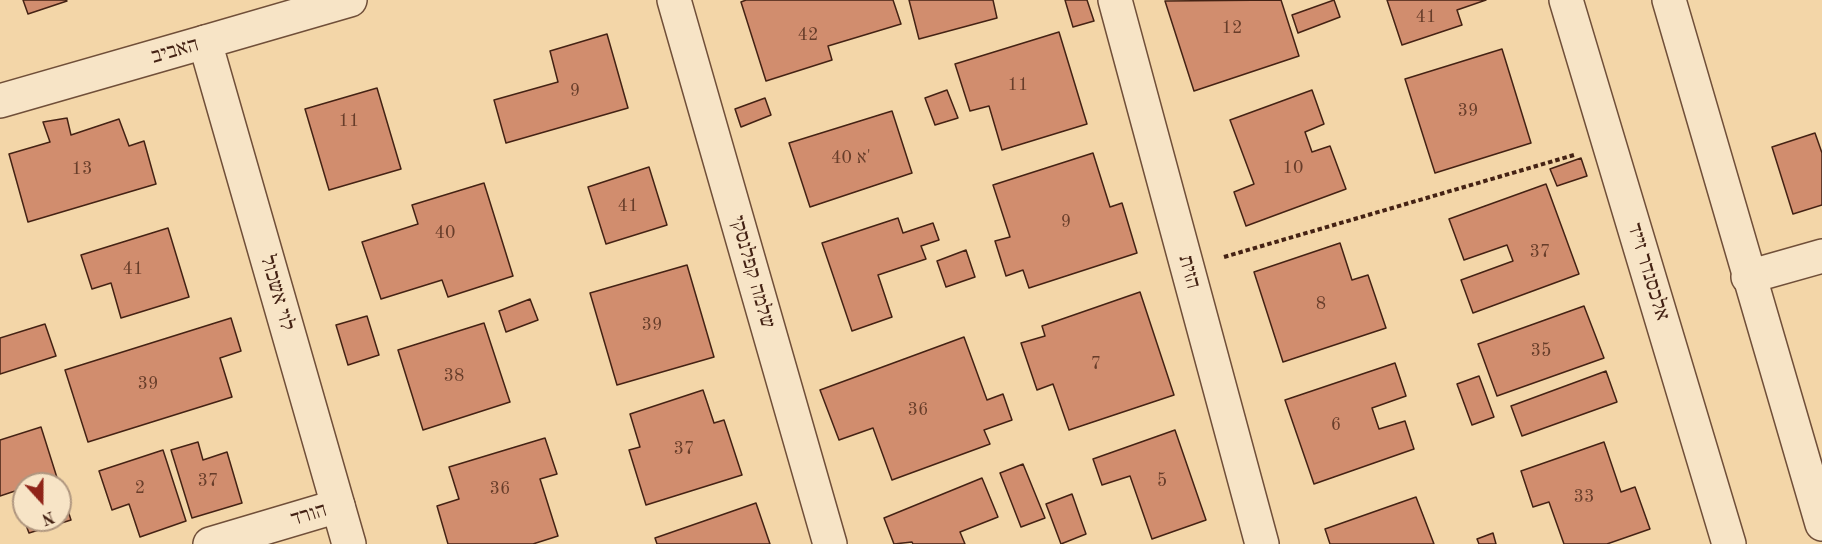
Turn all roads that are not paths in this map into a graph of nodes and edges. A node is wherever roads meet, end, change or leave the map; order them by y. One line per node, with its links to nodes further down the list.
1 (350, 0): 6 (street, האביב)
2 (674, 0): 14 (street, שלמה קפלנסקי)
3 (1115, 0): 15 (street, הזית)
4 (1566, 0): 16 (street, אלכסנדר זייד)
5 (1669, 0): 9 (street)
6 (205, 42): 7 (street, האביב); 10 (street, לוי אשכול)
7 (0, 101)
8 (1822, 256): 9 (street)
9 (1748, 277): 11 (street)
10 (338, 506): 12 (street, הורד); 13 (street, לוי אשכול)
11 (1822, 524)
12 (210, 544)
13 (349, 544)
14 (830, 544)
15 (1262, 544)
16 (1729, 544)

